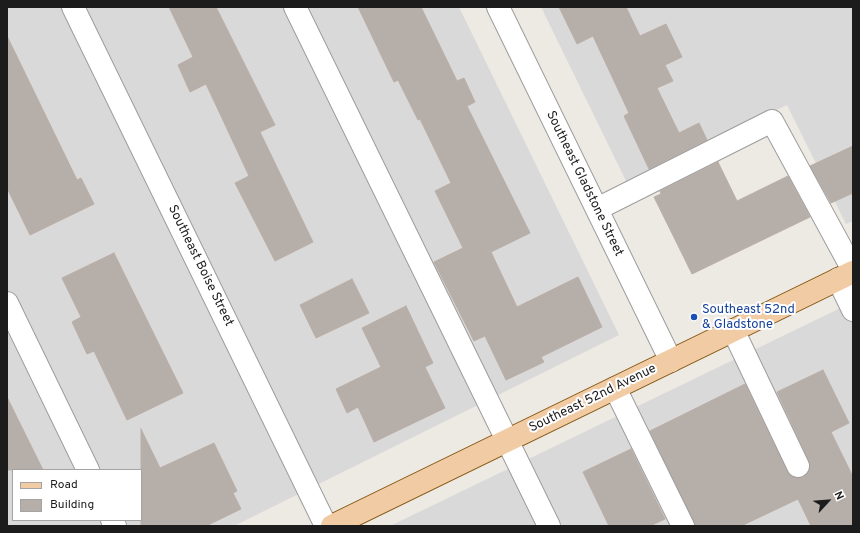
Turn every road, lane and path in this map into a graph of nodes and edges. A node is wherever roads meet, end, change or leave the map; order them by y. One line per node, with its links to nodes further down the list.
1 (73, 7): 14 (street, Southeast Boise Street)
2 (295, 7): 11 (street)
3 (498, 7): 4 (street, Southeast Gladstone Street)
4 (597, 209): 5 (street); 9 (street, Southeast Gladstone Street)
5 (848, 274): 7 (street); 8 (main road, Southeast 52nd Avenue)
6 (7, 303): 13 (street)
7 (853, 310)
8 (733, 330): 9 (main road, Southeast 52nd Avenue); 12 (street)
9 (671, 361): 10 (main road, Southeast 52nd Avenue)
10 (615, 388): 11 (main road, Southeast 52nd Avenue); 17 (street)
11 (508, 441): 15 (main road, Southeast 52nd Avenue); 16 (street)
12 (798, 466)
13 (88, 469)
14 (326, 526)
15 (332, 526)
16 (549, 526)
17 (683, 526)

